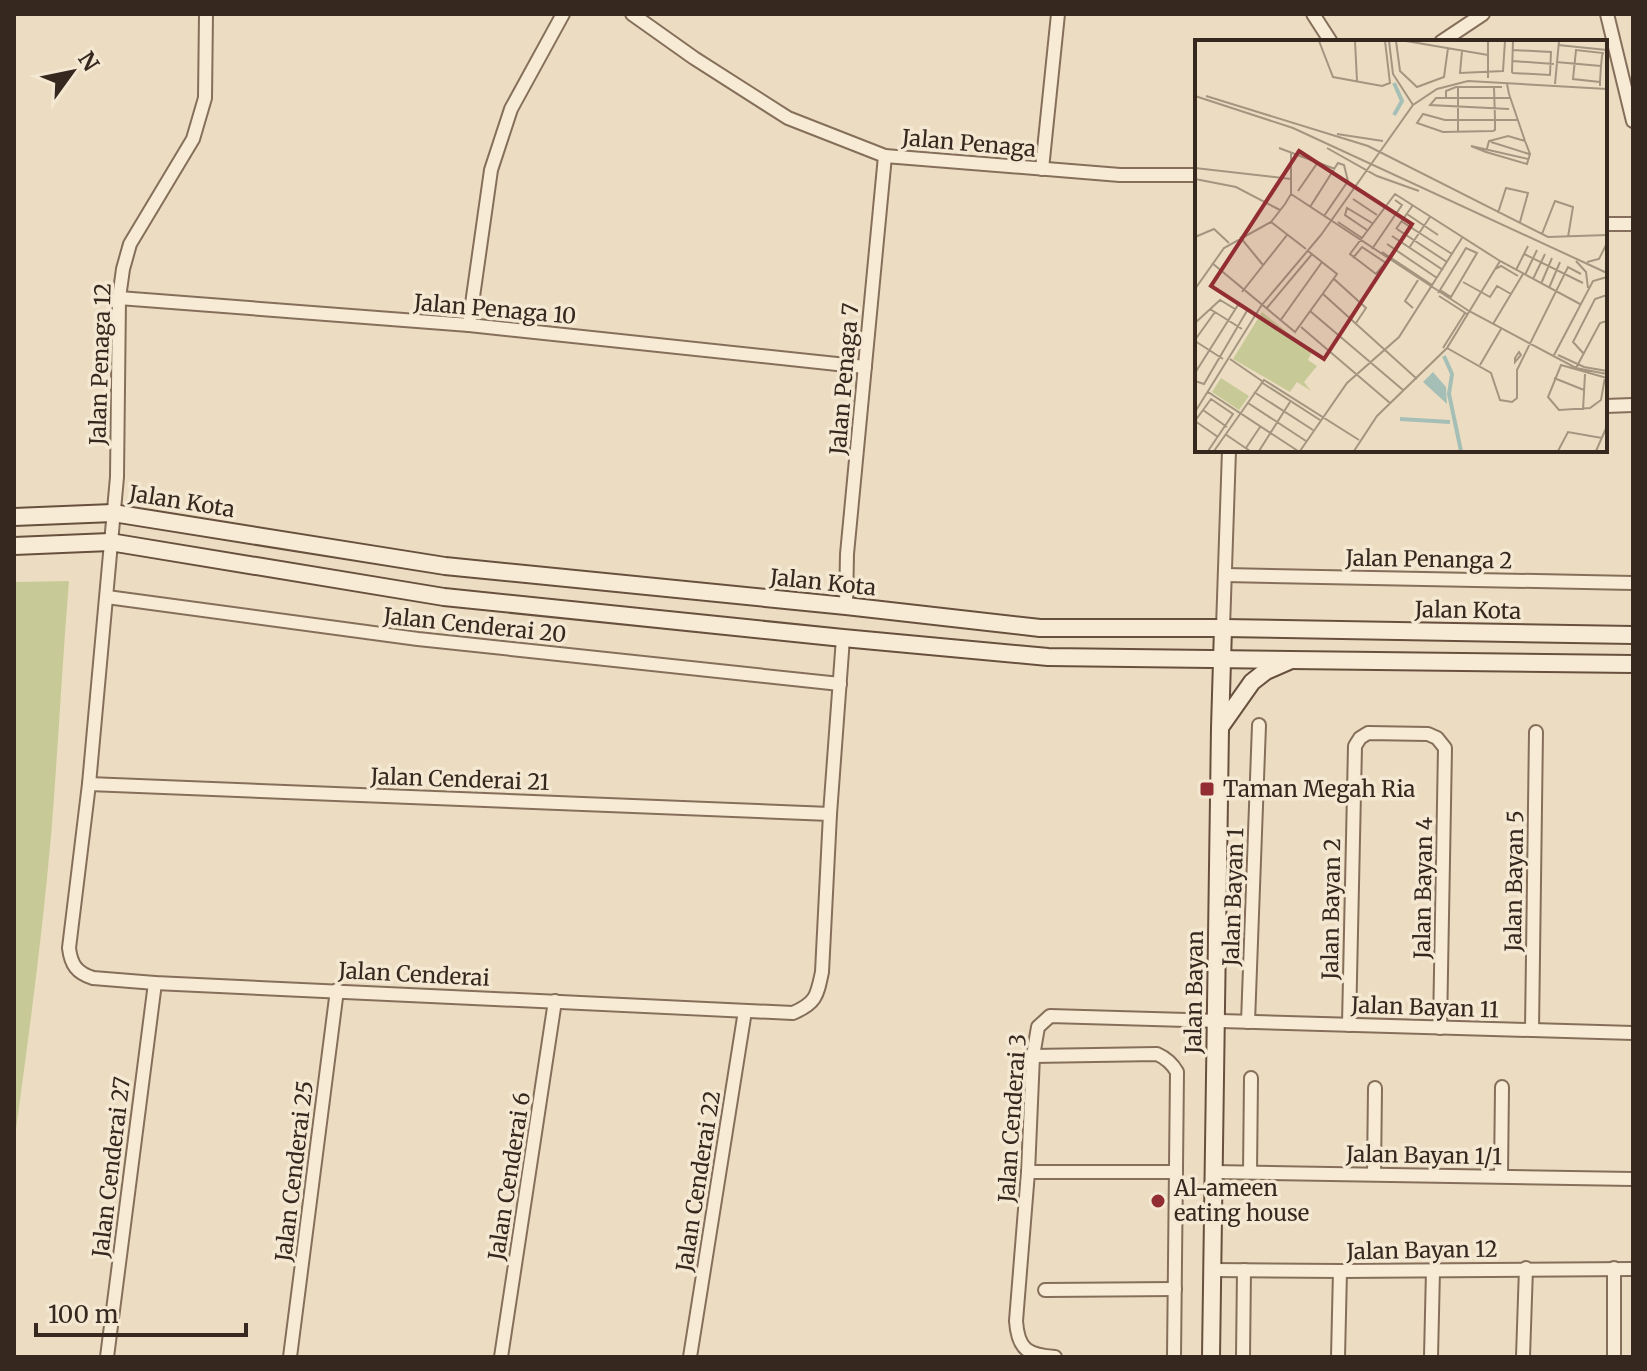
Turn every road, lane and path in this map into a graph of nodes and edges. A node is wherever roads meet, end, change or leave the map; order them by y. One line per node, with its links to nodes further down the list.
1 (206, 14): 16 (street, Jalan Penaga 12)
2 (563, 14): 17 (street)
3 (632, 14): 11 (street, Jalan Penaga)
4 (1058, 14): 12 (street)
5 (1313, 14): 8 (street)
6 (1483, 14): 9 (street)
7 (1607, 14): 10 (street)
8 (1330, 40)
9 (1444, 40)
10 (1633, 121)
11 (885, 156): 12 (street, Jalan Penaga); 18 (street, Jalan Penaga 7)
12 (1042, 169): 13 (street, Jalan Penaga)
13 (1195, 175)
14 (1607, 224): 15 (street)
15 (1633, 224)
16 (119, 298): 17 (street, Jalan Penaga 10); 22 (street, Jalan Penaga 12)
17 (469, 325): 18 (street, Jalan Penaga 10)
18 (865, 367): 29 (street, Jalan Penaga 7)
19 (1633, 405): 20 (street)
20 (1607, 406)
21 (1229, 452): 26 (street)
22 (113, 513): 23 (main road, Jalan Kota); 24 (street, Jalan Penaga 12); 29 (main road, Jalan Kota)
23 (14, 517)
24 (110, 542): 25 (main road); 28 (street, Jalan Cenderai); 32 (main road)
25 (14, 546)
26 (1225, 575): 27 (street, Jalan Penanga 2); 30 (street)
27 (1633, 583)
28 (107, 597): 36 (street, Jalan Cenderai 20); 41 (street, Jalan Cenderai)
29 (846, 606): 30 (main road, Jalan Kota)
30 (1223, 628): 31 (main road, Jalan Kota); 33 (main road, Jalan Bayan)
31 (1633, 635)
32 (843, 638): 33 (main road); 36 (street, Jalan Cenderai)
33 (1222, 658): 34 (main road); 38 (main road, Jalan Bayan)
34 (1294, 659): 35 (main road); 38 (main road)
35 (1633, 664)
36 (840, 684): 42 (street, Jalan Cenderai)
37 (1259, 725): 48 (street, Jalan Bayan 1)
38 (1220, 728): 47 (main road, Jalan Bayan)
39 (1536, 732): 51 (street, Jalan Bayan 5)
40 (1355, 746): 49 (street, Jalan Bayan 2); 50 (street, Jalan Bayan 4)
41 (89, 784): 42 (street, Jalan Cenderai 21); 43 (street, Jalan Cenderai)
42 (830, 814): 46 (street, Jalan Cenderai)
43 (155, 983): 44 (street, Jalan Cenderai); 73 (street, Jalan Cenderai 27)
44 (337, 990): 45 (street, Jalan Cenderai); 74 (street, Jalan Cenderai 25)
45 (555, 1001): 46 (street, Jalan Cenderai); 75 (street, Jalan Cenderai 6)
46 (745, 1011): 76 (street, Jalan Cenderai 22)
47 (1216, 1022): 48 (street, Jalan Bayan 11); 53 (street, Jalan Cenderai 3); 59 (main road, Jalan Bayan)
48 (1248, 1022): 49 (street, Jalan Bayan 11)
49 (1349, 1025): 50 (street, Jalan Bayan 11)
50 (1440, 1028): 51 (street, Jalan Bayan 11)
51 (1532, 1030): 52 (street, Jalan Bayan 11)
52 (1633, 1033)
53 (1033, 1056): 57 (street, Jalan Cenderai 3); 58 (street)
54 (1251, 1078): 60 (street)
55 (1502, 1087): 62 (street)
56 (1375, 1088): 61 (street)
57 (1028, 1172): 58 (street); 77 (street, Jalan Cenderai 3)
58 (1176, 1172): 71 (street)
59 (1214, 1172): 60 (street, Jalan Bayan 1/1); 67 (main road, Jalan Bayan)
60 (1250, 1172): 61 (street, Jalan Bayan 1/1)
61 (1374, 1174): 62 (street, Jalan Bayan 1/1)
62 (1501, 1176): 63 (street, Jalan Bayan 1/1)
63 (1633, 1179)
64 (1526, 1268): 65 (street, Jalan Bayan 12); 69 (street, Jalan Bayan 12); 83 (street)
65 (1614, 1268): 66 (street, Jalan Bayan 12); 84 (street)
66 (1633, 1269)
67 (1212, 1270): 68 (street, Jalan Bayan 12); 79 (main road, Jalan Bayan)
68 (1244, 1270): 70 (street, Jalan Bayan 12); 80 (street)
69 (1433, 1270): 70 (street, Jalan Bayan 12); 82 (street)
70 (1340, 1271): 81 (street)
71 (1175, 1289): 72 (street); 78 (street)
72 (1045, 1290)
73 (107, 1357)
74 (290, 1357)
75 (501, 1357)
76 (690, 1357)
77 (1055, 1357)
78 (1174, 1357)
79 (1211, 1357)
80 (1243, 1357)
81 (1338, 1357)
82 (1431, 1357)
83 (1523, 1357)
84 (1614, 1357)

